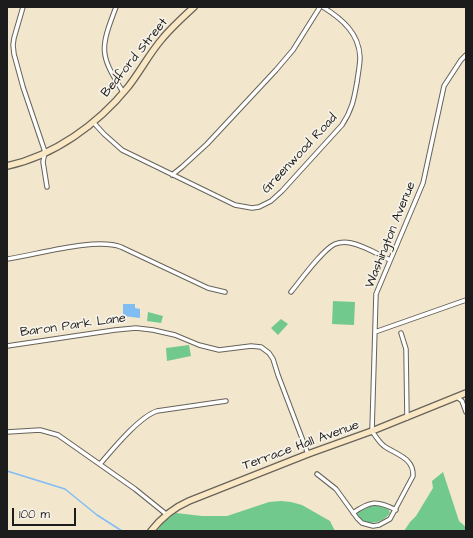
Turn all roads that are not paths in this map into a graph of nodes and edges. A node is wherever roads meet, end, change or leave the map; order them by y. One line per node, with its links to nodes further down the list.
1 (23, 7): 9 (street)
2 (116, 7): 7 (street)
3 (194, 7): 7 (main road, Bedford Street)
4 (320, 7): 11 (street)
5 (323, 7): 11 (street, Greenwood Road)
6 (466, 55): 14 (street, Washington Avenue)
7 (123, 92): 8 (main road, Bedford Street)
8 (93, 122): 9 (main road, Bedford Street); 11 (street, Greenwood Road)
9 (45, 152): 10 (main road, Bedford Street); 12 (street)
10 (7, 166)
11 (172, 175)
12 (47, 187)
13 (7, 259): 15 (street)
14 (390, 260): 16 (street); 18 (street, Washington Avenue)
15 (224, 292)
16 (291, 292)
17 (466, 300): 18 (street)
18 (374, 332): 26 (street, Washington Avenue)
19 (401, 332): 25 (street)
20 (7, 346): 28 (street, Baron Park Lane)
21 (466, 393): 22 (main road, Terrace Hall Avenue)
22 (457, 397): 24 (street); 25 (main road, Terrace Hall Avenue)
23 (226, 401): 29 (street)
24 (466, 412)
25 (407, 418): 26 (main road, Terrace Hall Avenue)
26 (372, 431): 28 (main road, Terrace Hall Avenue); 31 (street)
27 (7, 432): 29 (street)
28 (308, 454): 33 (main road, Terrace Hall Avenue)
29 (100, 464): 33 (street)
30 (317, 474): 32 (street)
31 (396, 510): 32 (street); 32 (street)
32 (353, 513)
33 (166, 514): 34 (main road, Terrace Hall Avenue)
34 (151, 531)

